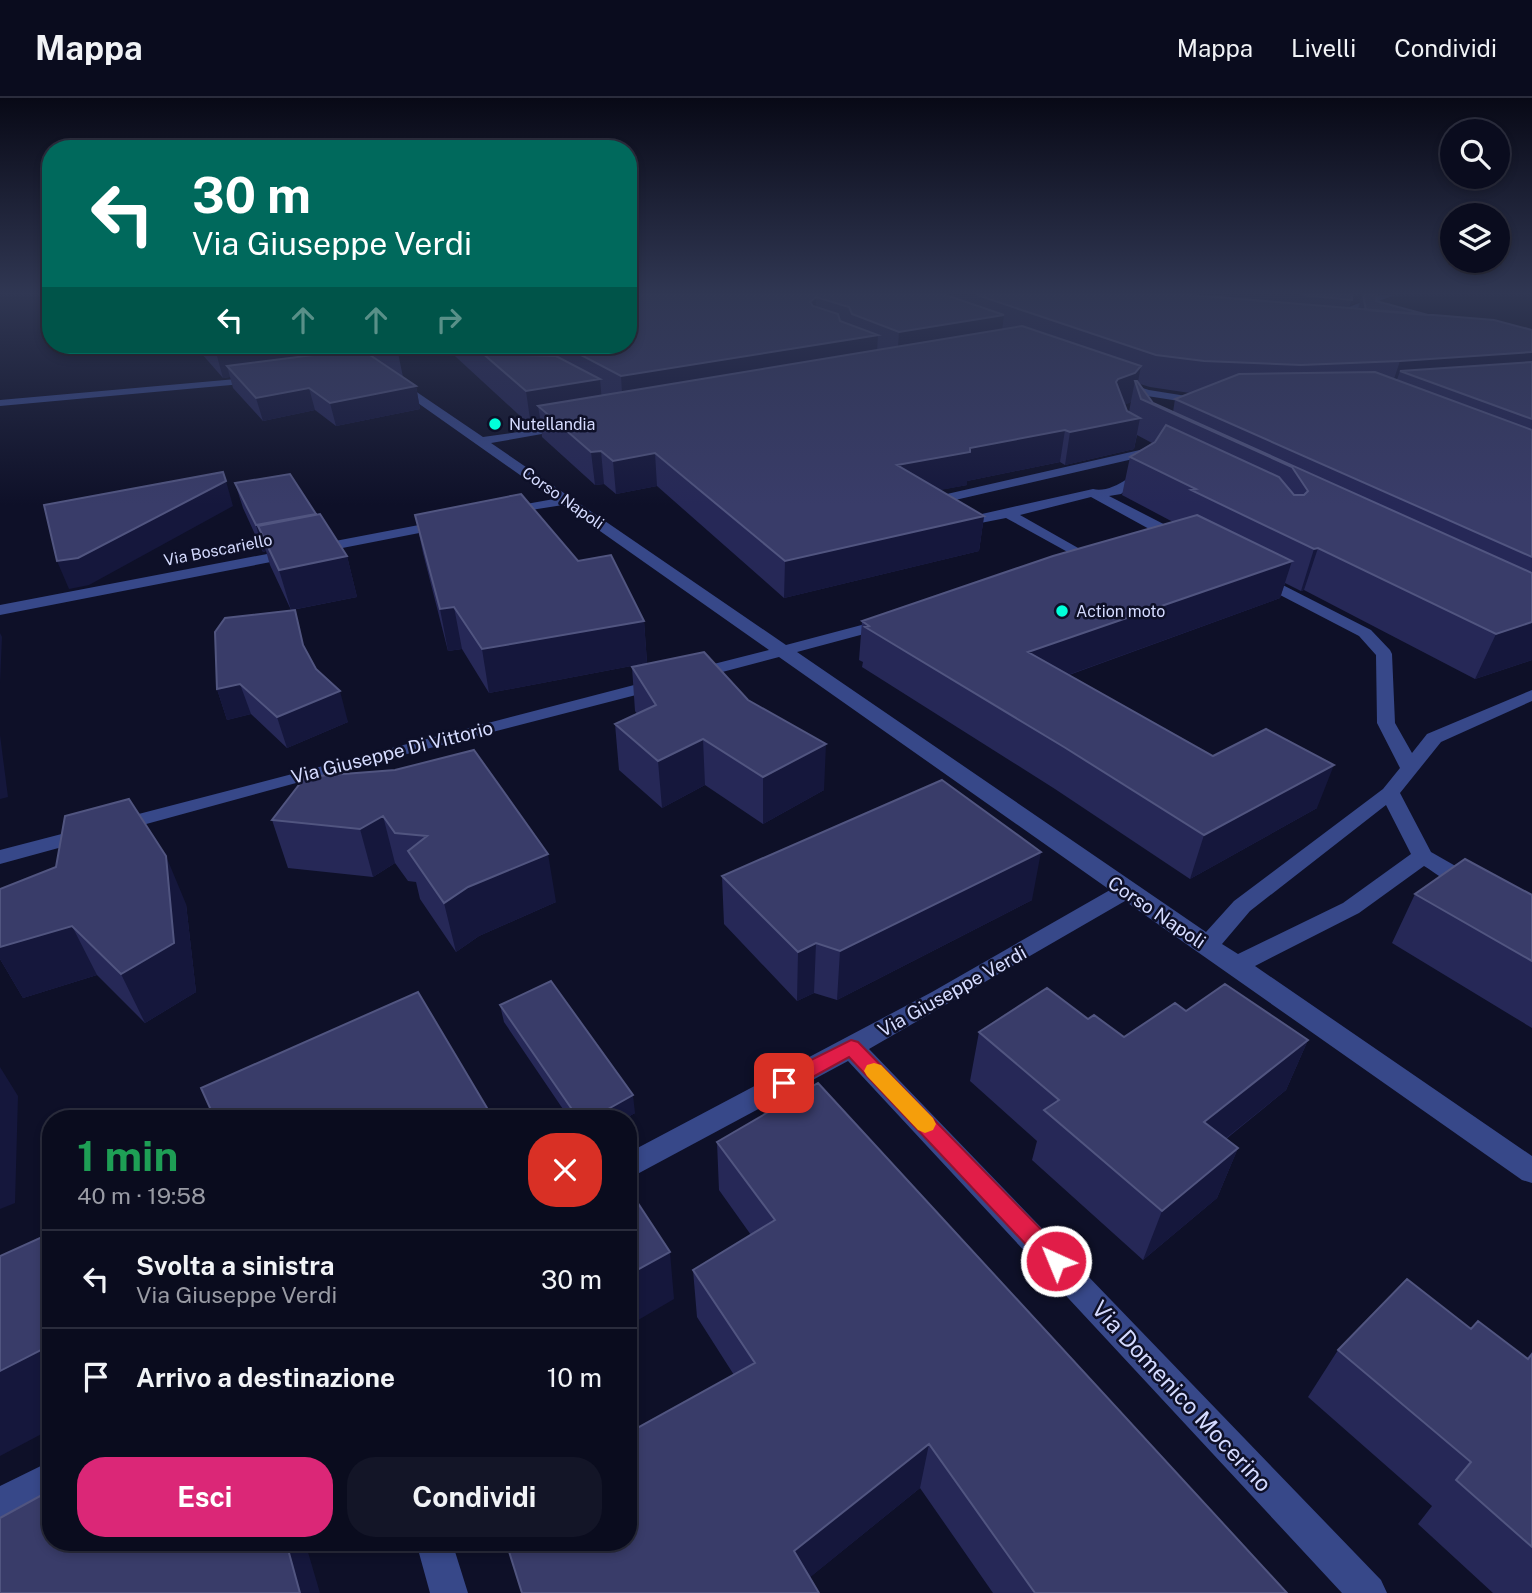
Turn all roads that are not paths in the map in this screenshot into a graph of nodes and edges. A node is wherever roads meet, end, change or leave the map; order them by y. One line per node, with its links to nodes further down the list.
1 (383, 374): 9 (street, Corso Napoli)
2 (272, 379): 5 (street)
3 (1108, 379): 4 (street)
4 (1147, 393): 6 (street); 7 (street)
5 (0, 403)
6 (1221, 403)
7 (1135, 408)
8 (583, 423): 9 (street)
9 (482, 441): 14 (street, Corso Napoli)
10 (1136, 442): 11 (street)
11 (1160, 454): 12 (street); 13 (street)
12 (1026, 481): 15 (street); 17 (street)
13 (1097, 495): 15 (street); 19 (street)
14 (567, 500): 16 (street); 26 (street, Corso Napoli)
15 (1062, 501): 17 (street)
16 (495, 514)
17 (1008, 514): 21 (street)
18 (456, 522): 24 (street, Via Boscariello)
19 (1154, 544)
20 (1117, 555): 21 (street)
21 (1093, 562): 22 (street)
22 (1066, 570)
23 (1248, 573): 28 (street)
24 (0, 610)
25 (904, 619): 26 (street)
26 (785, 651): 31 (street, Via Giuseppe Di Vittorio); 32 (street, Corso Napoli)
27 (1532, 695): 28 (street)
28 (1410, 768): 29 (street)
29 (1390, 793): 30 (street); 34 (street)
30 (1423, 856): 33 (street); 35 (street)
31 (0, 857)
32 (1125, 891): 34 (street, Corso Napoli); 36 (street, Via Giuseppe Verdi)
33 (1496, 899)
34 (1207, 946): 35 (street, Corso Napoli)
35 (1235, 966): 38 (street, Corso Napoli)
36 (851, 1047): 37 (street, Via Giuseppe Verdi); 43 (street, Via Domenico Mocerino)
37 (637, 1162)
38 (1532, 1171)
39 (42, 1484): 40 (street)
40 (0, 1505)
41 (437, 1551): 42 (street)
42 (449, 1593)
43 (1368, 1593)

